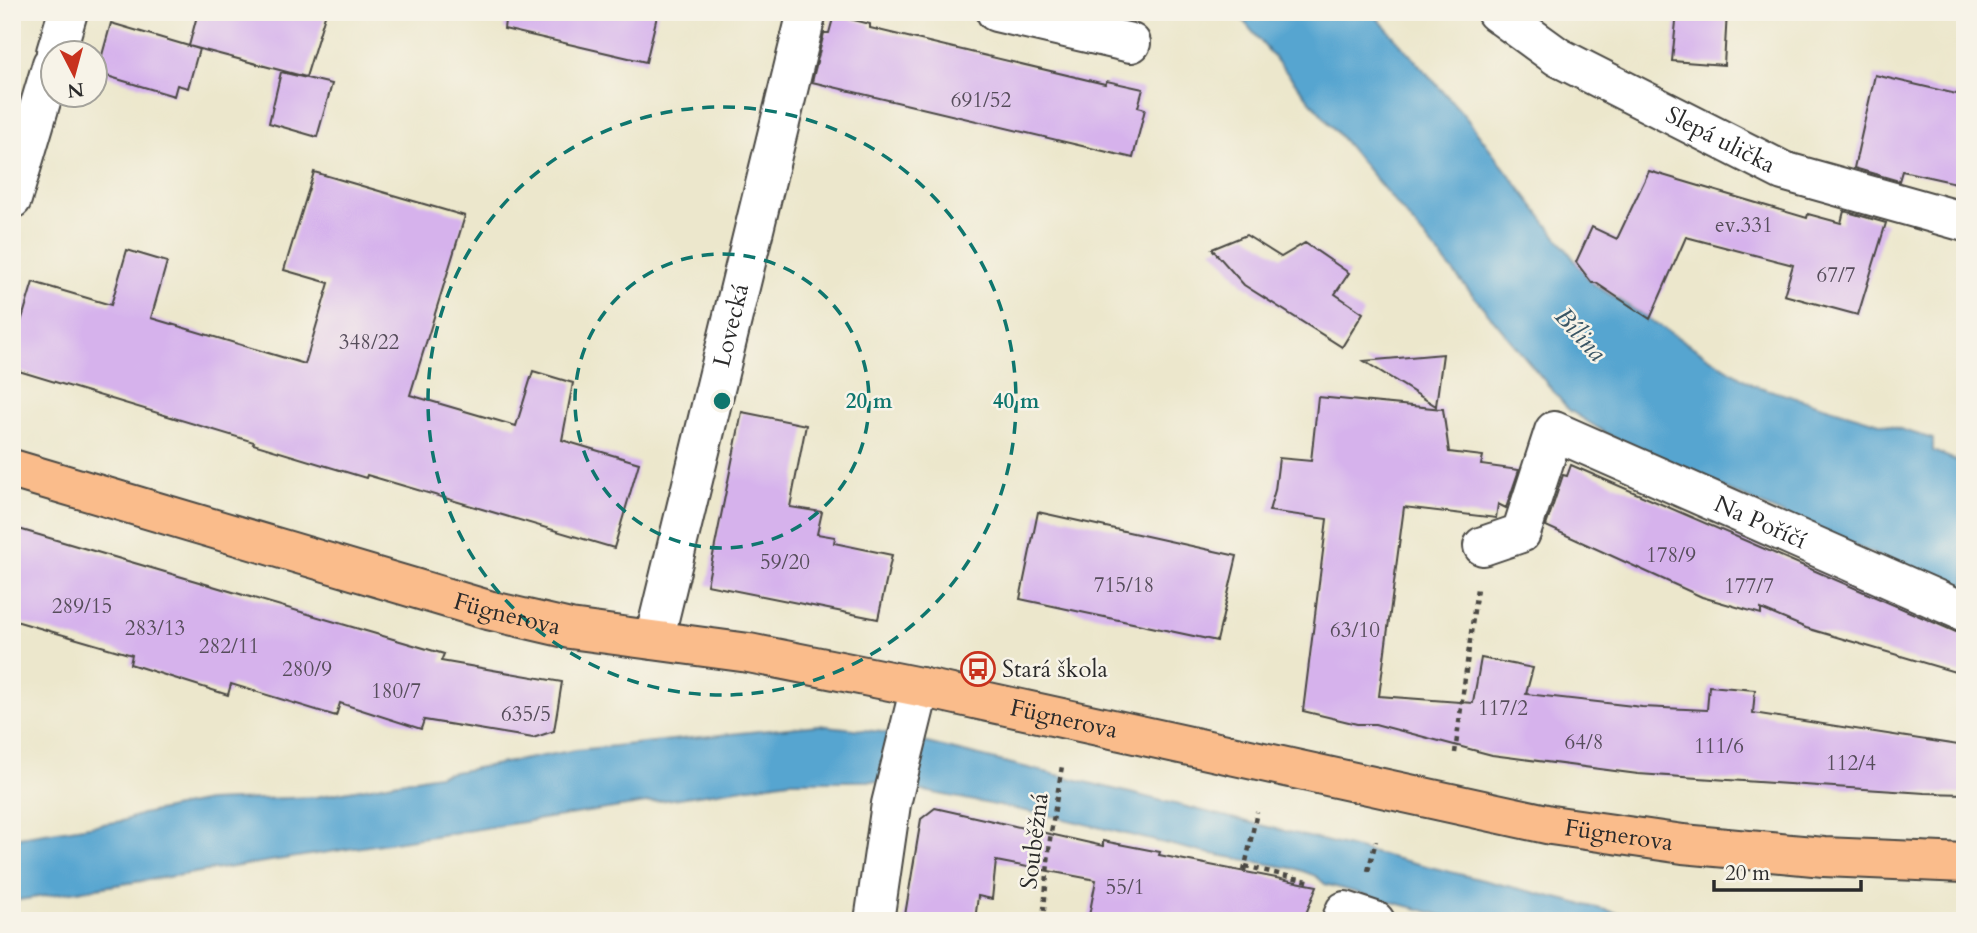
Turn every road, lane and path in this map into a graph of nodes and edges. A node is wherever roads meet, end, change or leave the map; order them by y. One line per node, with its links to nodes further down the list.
1 (68, 12): 5 (street)
2 (807, 12): 13 (street, Lovecká)
3 (996, 12): 6 (street)
4 (1496, 12): 9 (street, Slepá ulička)
5 (60, 38)
6 (1131, 43)
7 (39, 108): 8 (street)
8 (12, 199)
9 (1965, 222)
10 (12, 469): 13 (main road, Fügnerova)
11 (1483, 546): 12 (street, Na Poříčí); 15 (path)
12 (1965, 612)
13 (654, 639): 14 (main road, Fügnerova)
14 (919, 687): 18 (main road, Fügnerova); 20 (street)
15 (1455, 752)
16 (1062, 766): 21 (path, Souběžná)
17 (1257, 812): 19 (path)
18 (1965, 863)
19 (1320, 883)
20 (874, 921)
21 (1043, 921)
22 (1341, 921): 23 (street)
23 (1376, 921)

